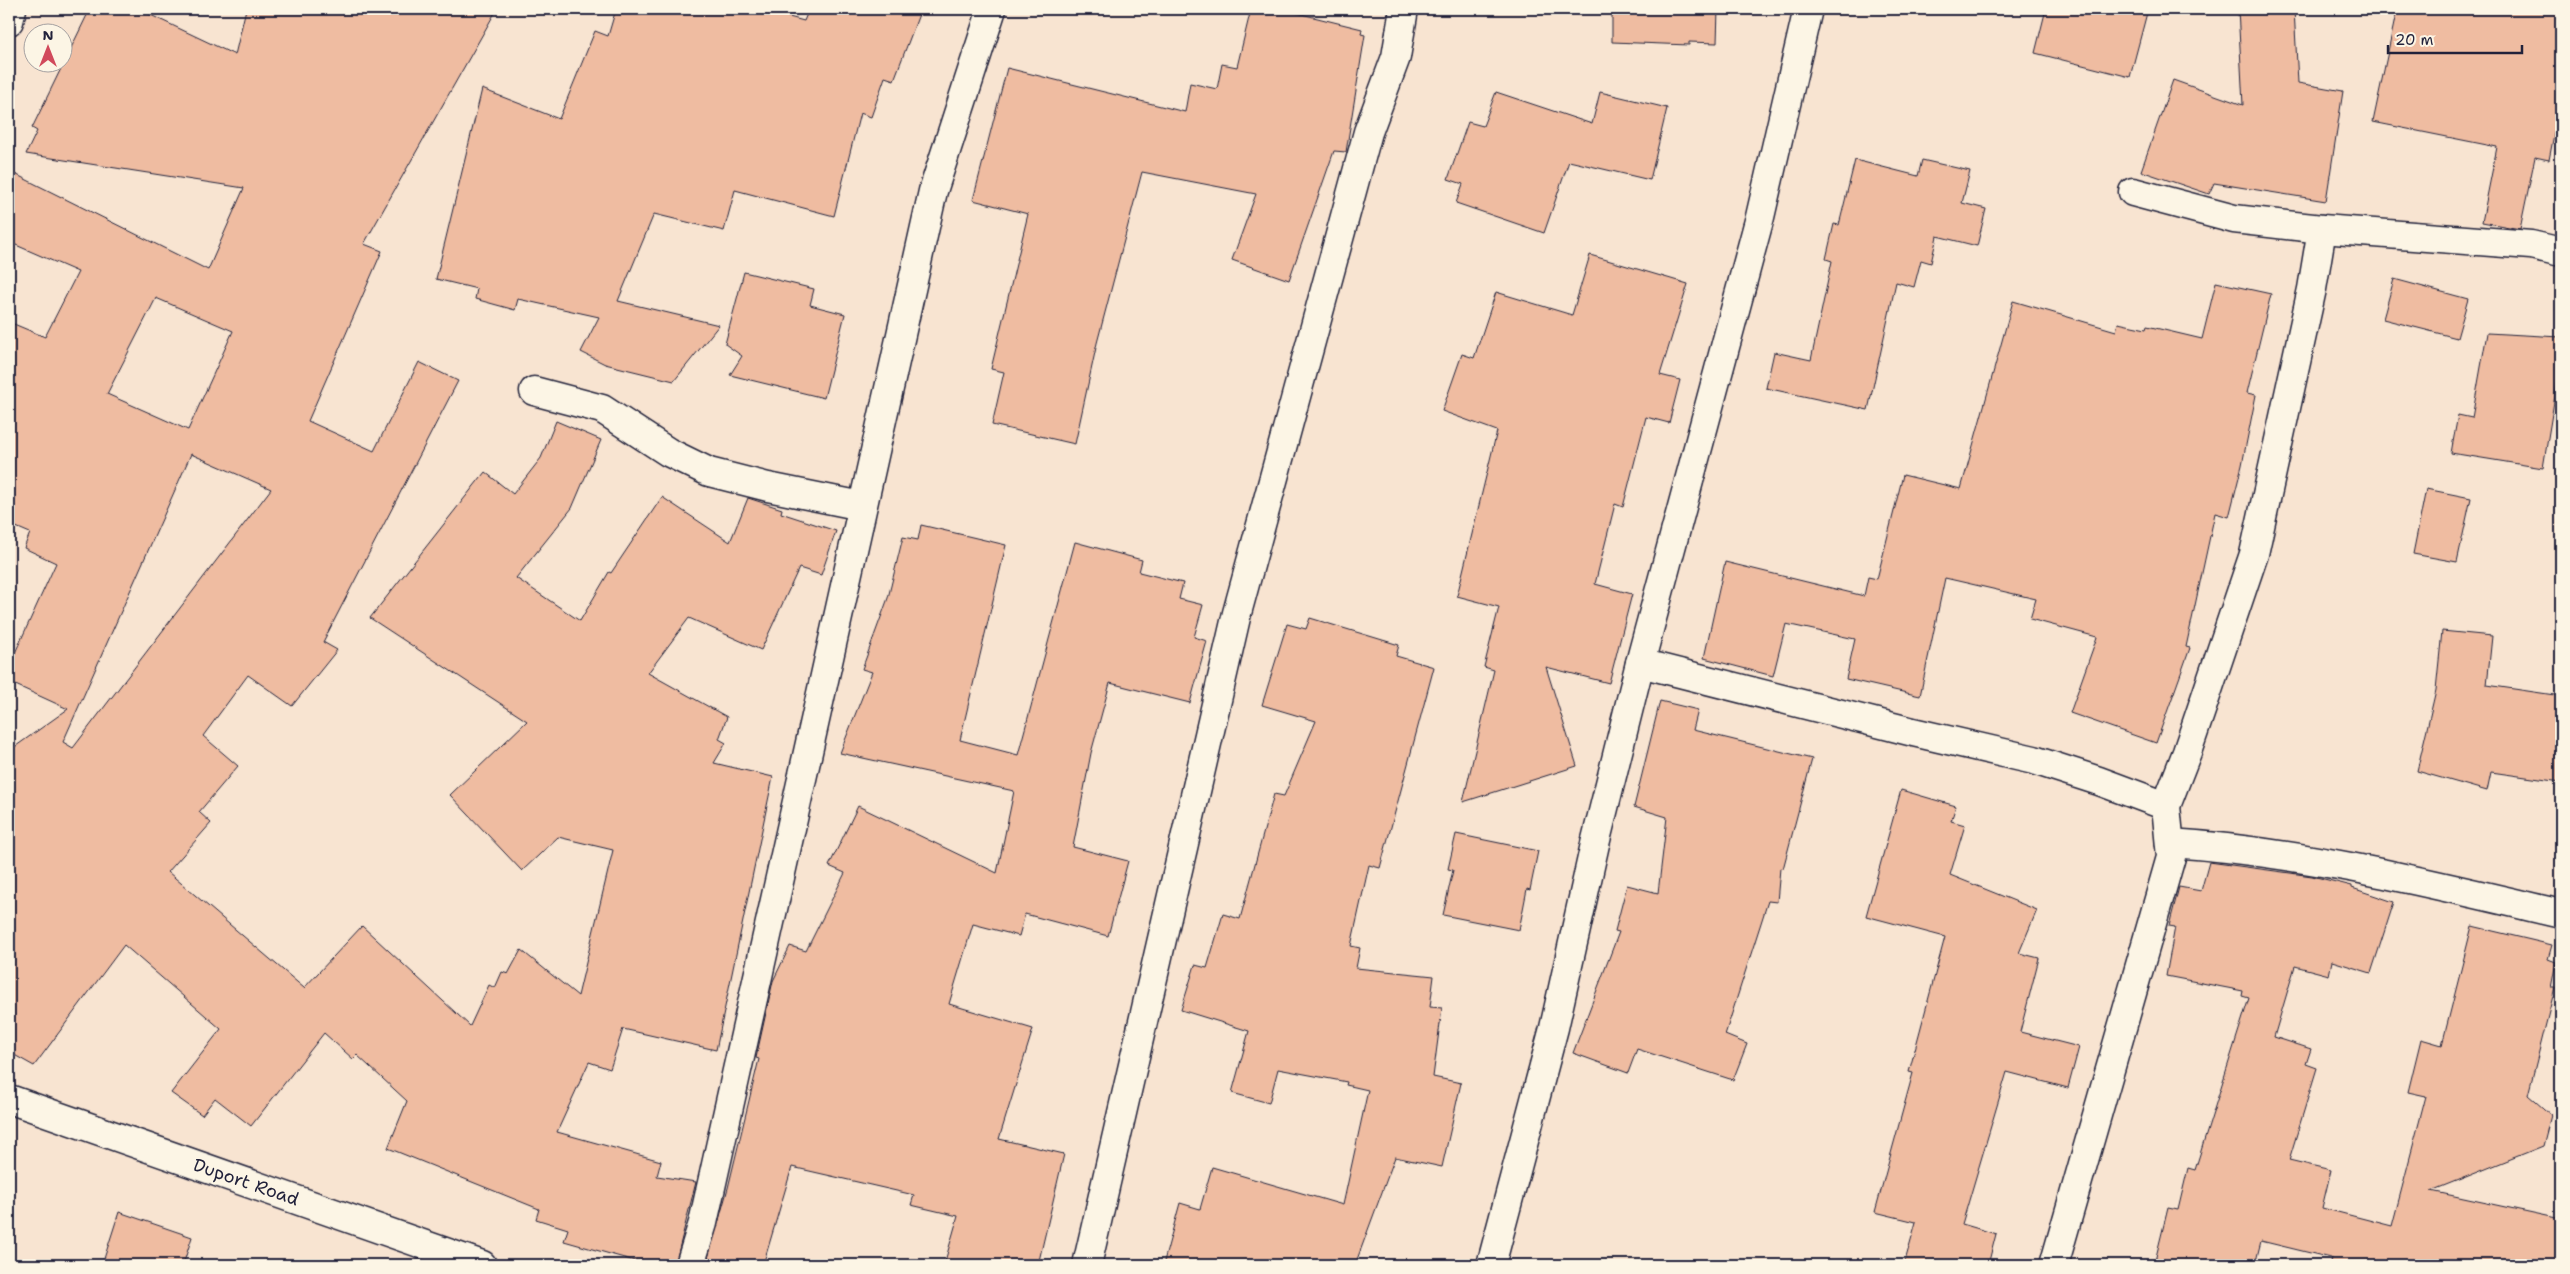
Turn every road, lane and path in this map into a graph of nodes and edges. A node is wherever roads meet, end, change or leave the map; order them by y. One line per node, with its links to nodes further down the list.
1 (12, 9): 5 (street)
2 (992, 9): 10 (street)
3 (1404, 9): 18 (street)
4 (1808, 9): 11 (street)
5 (9, 21)
6 (2133, 192): 7 (street)
7 (2322, 229): 8 (street); 12 (street)
8 (2561, 252)
9 (534, 391): 10 (street)
10 (862, 506): 17 (street)
11 (1640, 663): 12 (street); 19 (street)
12 (2166, 806): 13 (street)
13 (2170, 843): 14 (street); 20 (street)
14 (2561, 914)
15 (9, 1099): 16 (street, Duport Road)
16 (482, 1265)
17 (690, 1265)
18 (1087, 1265)
19 (1491, 1265)
20 (2054, 1265)

